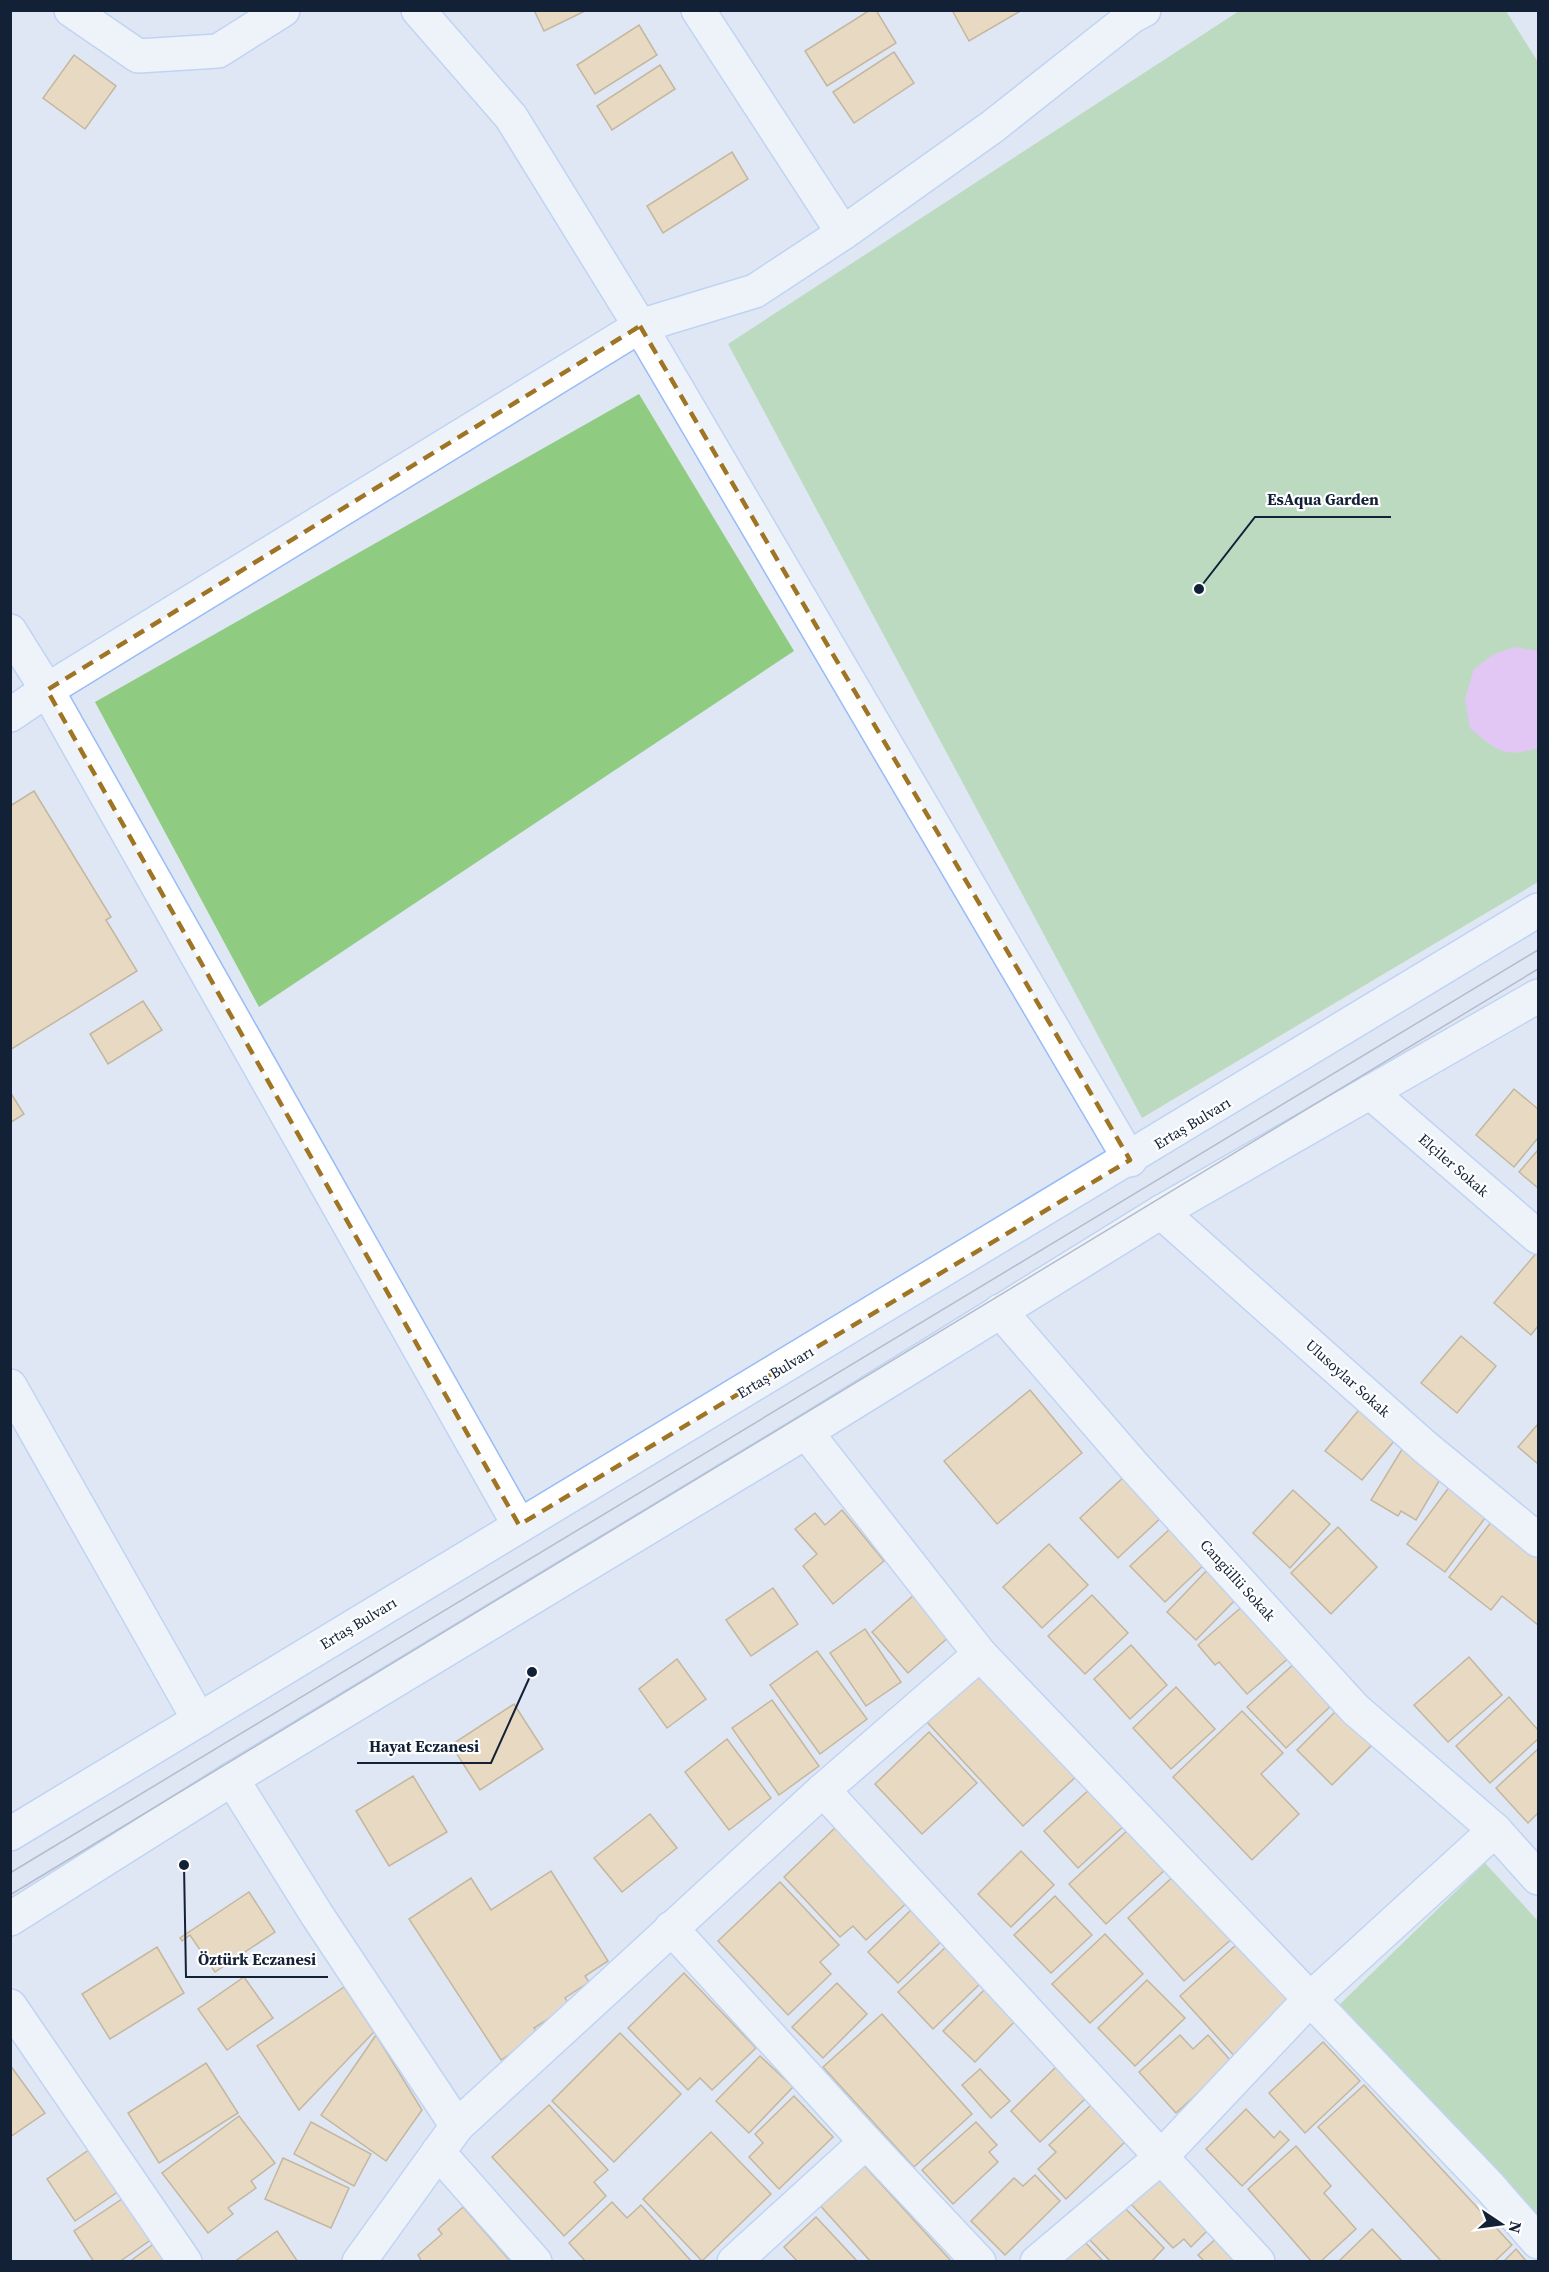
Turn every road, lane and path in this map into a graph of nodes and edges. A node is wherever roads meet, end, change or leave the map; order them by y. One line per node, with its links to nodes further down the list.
1 (71, 10): 2 (street)
2 (282, 10)
3 (418, 10): 7 (street)
4 (698, 10): 6 (street)
5 (1133, 13): 6 (street)
6 (843, 233): 7 (street)
7 (640, 326): 9 (street); 14 (street)
8 (10, 631): 9 (street)
9 (47, 690): 10 (street); 20 (street)
10 (10, 715)
11 (1539, 910): 14 (street, Ertaş Bulvarı)
12 (1539, 996): 13 (street)
13 (1370, 1092): 15 (street); 16 (street, Elçiler Sokak)
14 (1130, 1160): 20 (street, Ertaş Bulvarı)
15 (1161, 1212): 17 (street); 21 (street, Ulusoylar Sokak)
16 (1539, 1237)
17 (1000, 1311): 19 (street); 26 (street, Cangüllü Sokak)
18 (10, 1386): 23 (street)
19 (806, 1432): 22 (street); 24 (street)
20 (519, 1525): 23 (street, Ertaş Bulvarı)
21 (1539, 1540)
22 (980, 1654): 25 (street); 31 (street)
23 (199, 1720): 27 (street, Ertaş Bulvarı)
24 (232, 1779): 29 (street); 33 (street)
25 (824, 1790): 30 (street); 36 (street)
26 (1495, 1830): 28 (street, Cangüllü Sokak); 31 (street)
27 (10, 1834)
28 (1539, 1878)
29 (10, 1919)
30 (671, 1928): 33 (street); 34 (street)
31 (1309, 2000): 36 (street); 37 (street)
32 (10, 2006): 38 (street)
33 (457, 2126): 35 (street)
34 (866, 2142): 41 (street); 42 (street)
35 (438, 2152): 39 (street); 40 (street)
36 (1160, 2158): 43 (street); 44 (street)
37 (1539, 2242)
38 (185, 2262)
39 (359, 2262)
40 (534, 2262)
41 (734, 2262)
42 (979, 2262)
43 (1037, 2262)
44 (1258, 2262)

